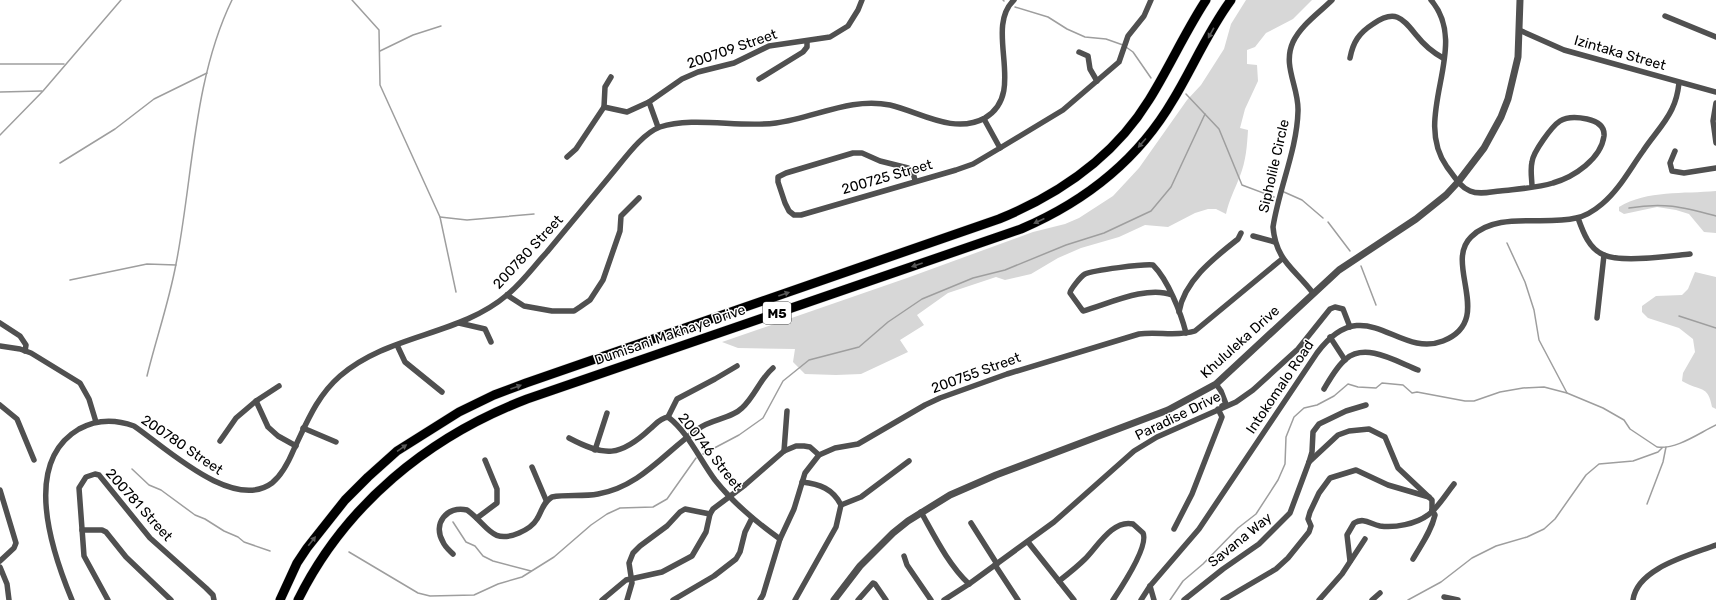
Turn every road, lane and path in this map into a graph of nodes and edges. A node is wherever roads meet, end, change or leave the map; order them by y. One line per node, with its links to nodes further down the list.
1 (862, 0): 12 (street, 200709 Street)
2 (1014, 0): 24 (street)
3 (1152, 0): 18 (street, 200725 Street)
4 (1206, 0): 110 (main road, Dumisani Makhaye Drive / M5, one-way to 4)
5 (1231, 0): 126 (main road, Dumisani Makhaye Drive / M5, one-way to 126)
6 (1332, 0): 38 (street, Sipholile Circle)
7 (1430, 0): 15 (street)
8 (1520, 0): 10 (street, Khululeka Drive)
9 (1665, 16): 11 (street)
10 (1519, 30): 19 (street, Izintaka Street); 32 (street, Khululeka Drive)
11 (1716, 37)
12 (807, 41): 17 (street); 21 (street, 200709 Street)
13 (1079, 52): 18 (street)
14 (1350, 58): 15 (street)
15 (1443, 58): 32 (street)
16 (610, 77): 23 (street)
17 (759, 79)
18 (1097, 80): 27 (street, 200725 Street)
19 (1679, 83): 20 (street, Izintaka Street); 35 (street, Intokomalo Road)
20 (1716, 92)
21 (649, 102): 23 (street, 200709 Street); 25 (street)
22 (1716, 103): 26 (street)
23 (604, 107): 29 (street)
24 (984, 119): 25 (street); 27 (street)
25 (658, 127): 44 (street, 200780 Street)
26 (1716, 144)
27 (1000, 148): 31 (street, 200725 Street)
28 (1675, 151): 30 (street)
29 (567, 157)
30 (1716, 168)
31 (915, 180): 31 (street, 200725 Street)
32 (1458, 182): 33 (street); 42 (street, Khululeka Drive)
33 (1532, 186): 33 (street)
34 (639, 198): 44 (street)
35 (1578, 218): 40 (street); 49 (street, Intokomalo Road)
36 (1241, 233): 45 (street)
37 (1253, 236): 38 (street)
38 (1275, 242): 41 (street, Sipholile Circle)
39 (1690, 254): 40 (street)
40 (1604, 255): 46 (street)
41 (1282, 259): 42 (street, Sipholile Circle); 50 (street, 200755 Street)
42 (1313, 293): 60 (street, Khululeka Drive)
43 (1172, 295): 43 (street); 45 (street)
44 (507, 296): 48 (street, 200780 Street)
45 (1179, 312): 50 (street)
46 (1597, 318)
47 (0, 323): 55 (street)
48 (459, 323): 52 (street); 53 (street, 200780 Street)
49 (1350, 327): 51 (street, Intokomalo Road); 67 (street, Paradise Drive)
50 (1186, 333): 80 (street, 200755 Street)
51 (1330, 337): 56 (street); 116 (street, Intokomalo Road)
52 (491, 342)
53 (397, 345): 63 (street); 72 (street, 200780 Street)
54 (0, 346): 55 (street)
55 (25, 351): 71 (street)
56 (1344, 360): 59 (street); 62 (street)
57 (737, 366): 70 (street)
58 (773, 368): 74 (street)
59 (1418, 370)
60 (1216, 384): 67 (street); 94 (street, Khululeka Drive)
61 (279, 386): 64 (street)
62 (1324, 389)
63 (442, 392)
64 (256, 401): 75 (street); 77 (street)
65 (0, 405): 81 (street)
66 (1366, 405): 84 (street, Savana Way)
67 (1218, 408): 99 (street); 103 (street, Paradise Drive)
68 (787, 411): 79 (street)
69 (607, 413): 78 (street)
70 (668, 417): 74 (street, 200746 Street); 78 (street, 200746 Street)
71 (96, 422): 77 (street, 200780 Street); 120 (street, 200780 Street)
72 (303, 428): 76 (street); 77 (street, 200780 Street)
73 (569, 438): 78 (street, 200746 Street)
74 (686, 439): 89 (street, 200746 Street); 91 (street)
75 (220, 441)
76 (336, 442)
77 (296, 446)
78 (596, 450)
79 (784, 451): 80 (street); 89 (street)
80 (818, 455): 86 (street)
81 (34, 460)
82 (485, 460): 96 (street)
83 (909, 461): 92 (street)
84 (1309, 462): 90 (street); 142 (street, Savana Way)
85 (532, 467): 91 (street)
86 (802, 482): 92 (street); 101 (street)
87 (1454, 484): 93 (street)
88 (0, 490): 107 (street)
89 (730, 496): 95 (street); 97 (street, 200746 Street)
90 (1429, 497): 93 (street); 143 (street)
91 (546, 500): 96 (street)
92 (841, 506): 131 (street)
93 (1432, 510): 108 (street); 109 (street)
94 (921, 512): 115 (street); 132 (street, Khululeka Drive)
95 (710, 514): 113 (street); 113 (street)
96 (477, 518): 105 (street)
97 (752, 518): 101 (street, 200746 Street); 129 (street)
98 (971, 523): 111 (street)
99 (1174, 529)
100 (82, 530): 121 (street, 200781 Street); 122 (street); 123 (street, 200781 Street)
101 (780, 539): 130 (street)
102 (1365, 539): 109 (street)
103 (1028, 542): 111 (street, Paradise Drive); 114 (street)
104 (1716, 545): 147 (street)
105 (453, 554)
106 (904, 556): 135 (street)
107 (0, 560)
108 (1412, 560)
109 (1350, 561): 144 (street)
110 (297, 563): 124 (main road); 125 (main road, Dumisani Makhaye Drive / M5)
111 (996, 565): 115 (street, Paradise Drive); 137 (street)
112 (0, 567): 119 (street)
113 (631, 578): 127 (street); 128 (street)
114 (1059, 581): 138 (street); 139 (street)
115 (969, 584): 136 (street, Paradise Drive)
116 (1150, 586): 140 (street, Intokomalo Road); 141 (street)
117 (1380, 592): 145 (street)
118 (1444, 597): 146 (street)
119 (8, 600)
120 (72, 600)
121 (108, 600)
122 (171, 600)
123 (214, 600)
124 (275, 600)
125 (280, 600)
126 (298, 600)
127 (602, 600)
128 (627, 600)
129 (673, 600)
130 (760, 600)
131 (795, 600)
132 (834, 600)
133 (858, 600): 134 (street)
134 (886, 600)
135 (931, 600)
136 (944, 600)
137 (1018, 600)
138 (1074, 600)
139 (1113, 600)
140 (1141, 600)
141 (1154, 600)
142 (1184, 600)
143 (1223, 600)
144 (1319, 600)
145 (1372, 600)
146 (1458, 600)
147 (1633, 600)

